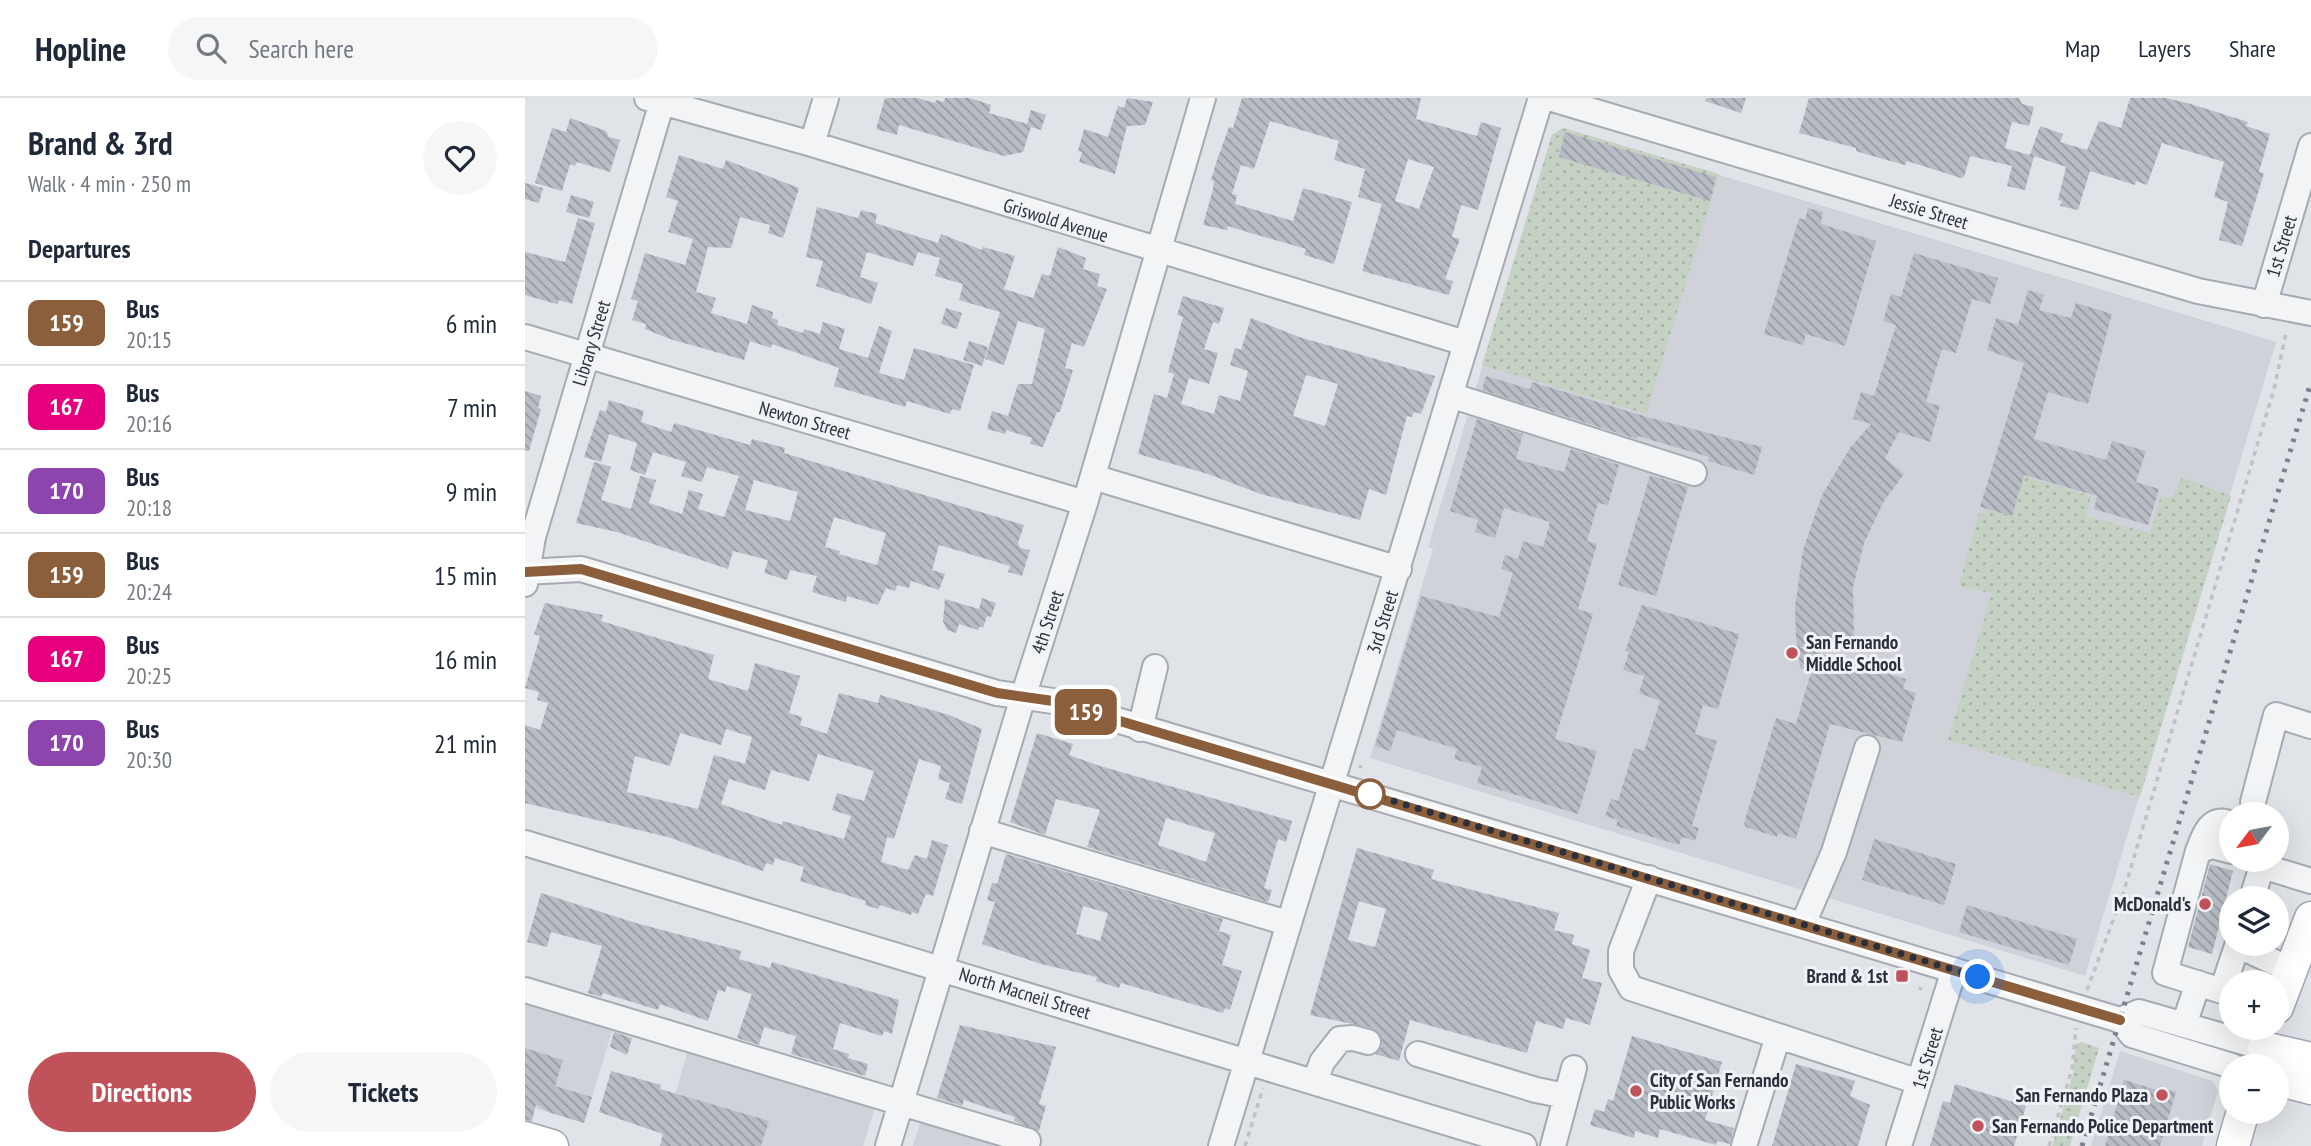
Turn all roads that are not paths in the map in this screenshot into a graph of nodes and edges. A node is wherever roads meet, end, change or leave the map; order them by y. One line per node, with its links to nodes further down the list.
1 (826, 98): 6 (street)
2 (1203, 98): 8 (street, 4th Street)
3 (1541, 98): 12 (street, 3rd Street)
4 (1549, 98): 9 (street, Jessie Street)
5 (655, 100): 6 (street, Griswold Avenue); 13 (street, Library Street)
6 (812, 145): 8 (street, Griswold Avenue)
7 (2311, 146): 9 (street, 1st Street)
8 (1157, 251): 12 (street, Griswold Avenue); 16 (street, 4th Street)
9 (2264, 305): 10 (street, Jessie Street)
10 (2311, 313)
11 (525, 337): 13 (street, Newton Street)
12 (1465, 343): 14 (street, 3rd Street)
13 (587, 356): 17 (street, Newton Street); 19 (street, Library Street)
14 (1450, 395): 15 (street); 18 (street, 3rd Street)
15 (1694, 473)
16 (1093, 477): 17 (street, 4th Street); 18 (street)
17 (1085, 503): 21 (street, 4th Street)
18 (1399, 569): 25 (street, 3rd Street)
19 (526, 576): 21 (street)
20 (1155, 667): 23 (street)
21 (1023, 697): 23 (street); 28 (street, 4th Street)
22 (2311, 726): 26 (street)
23 (1140, 729): 25 (street)
24 (1867, 748): 37 (street)
25 (1333, 783): 33 (street); 36 (street, 3rd Street)
26 (2253, 802)
27 (2219, 822): 31 (street)
28 (982, 831): 36 (street); 40 (street, 4th Street)
29 (525, 844): 40 (street, North Macneil Street)
30 (2219, 848): 31 (street)
31 (2198, 851): 43 (street)
32 (2284, 872): 34 (street)
33 (1650, 878): 37 (street); 47 (street)
34 (2311, 881)
35 (2311, 918): 42 (main road)
36 (1287, 923): 52 (street, 3rd Street)
37 (1803, 924): 41 (street)
38 (2233, 956): 43 (street)
39 (2261, 956): 42 (street)
40 (941, 968): 52 (street, North Macneil Street); 60 (street, 4th Street)
41 (1954, 970): 45 (street); 56 (street, 1st Street)
42 (2289, 970)
43 (2197, 983): 46 (street)
44 (525, 990): 60 (street)
45 (2120, 1020): 46 (street); 53 (street)
46 (2184, 1025): 49 (street)
47 (1778, 1036): 56 (street); 69 (street)
48 (1368, 1042): 55 (street)
49 (2264, 1047): 51 (main road)
50 (1417, 1054): 59 (street)
51 (2311, 1059)
52 (1246, 1060): 55 (street, North Macneil Street); 66 (street, 3rd Street)
53 (2219, 1062)
54 (1574, 1068): 59 (street)
55 (1315, 1082): 67 (street, North Macneil Street)
56 (1919, 1082): 70 (street, 1st Street)
57 (2289, 1082): 58 (main road)
58 (2311, 1088)
59 (1566, 1096): 68 (street)
60 (901, 1102): 63 (street); 65 (street, 4th Street)
61 (2239, 1124): 71 (main road)
62 (525, 1138): 64 (main road)
63 (1028, 1141)
64 (552, 1146)
65 (888, 1146)
66 (1221, 1146)
67 (1524, 1146)
68 (1553, 1146)
69 (1744, 1146)
70 (1899, 1146)
71 (2233, 1146)

